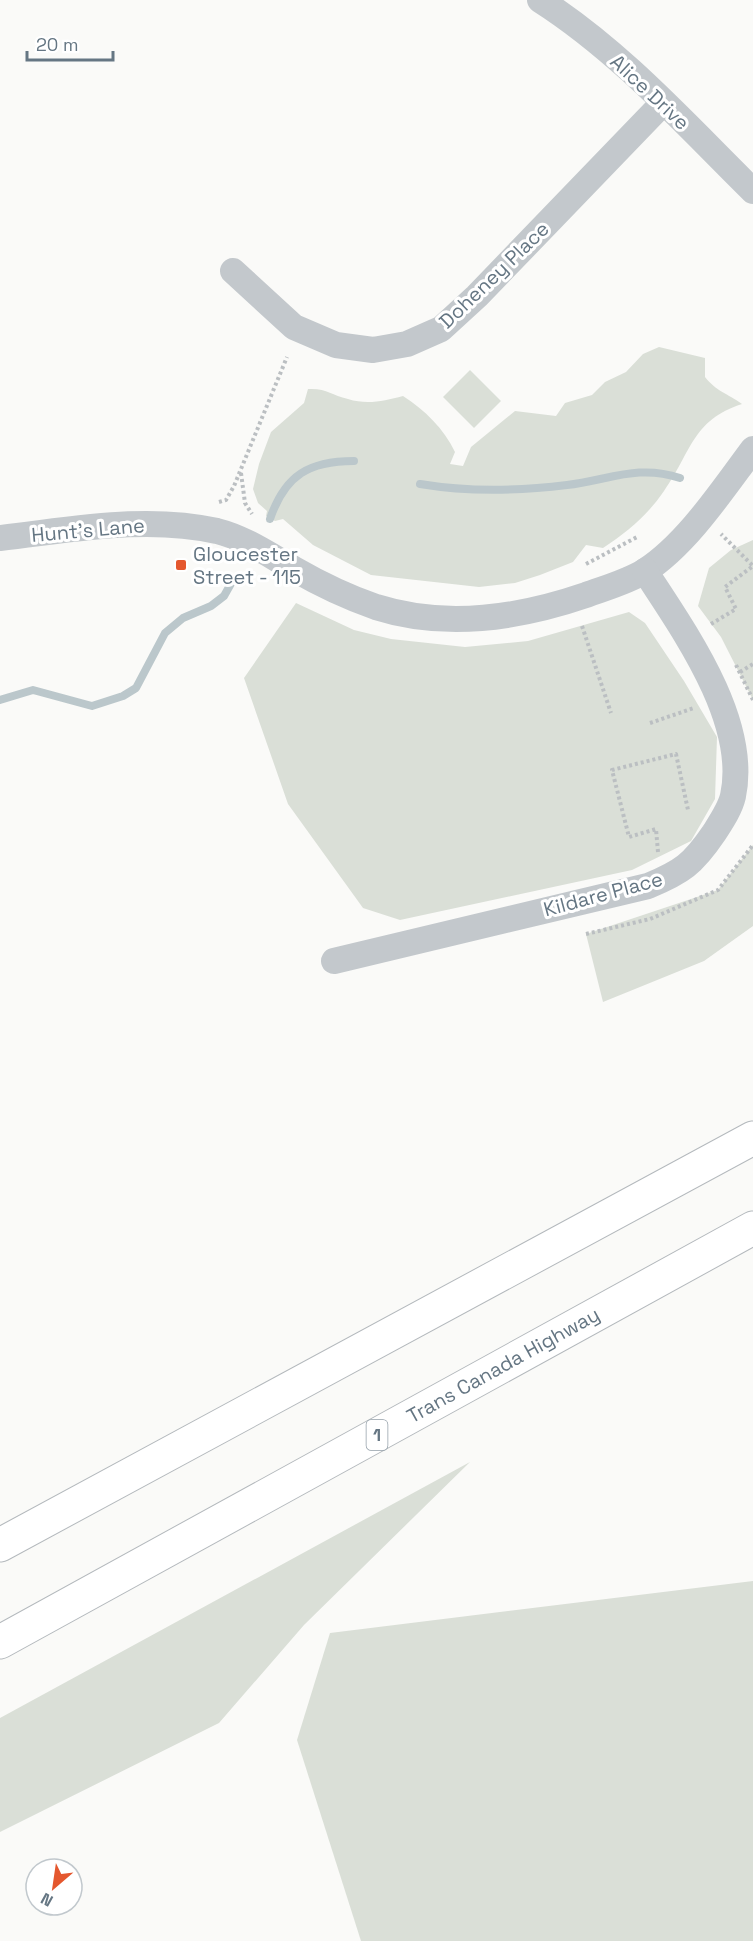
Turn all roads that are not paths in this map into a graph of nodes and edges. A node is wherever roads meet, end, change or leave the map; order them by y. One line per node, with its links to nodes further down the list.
1 (540, 0): 2 (street, Alice Drive)
2 (663, 103): 3 (street, Alice Drive); 4 (street, Doheney Place)
3 (753, 191)
4 (234, 271)
5 (753, 449): 7 (street)
6 (0, 538): 7 (street, Hunt's Lane)
7 (645, 571): 8 (street, Kildare Place)
8 (334, 961)
9 (753, 1138): 11 (highway)
10 (753, 1228): 12 (highway, Trans Canada Highway / 1)
11 (0, 1545)
12 (2, 1641)

